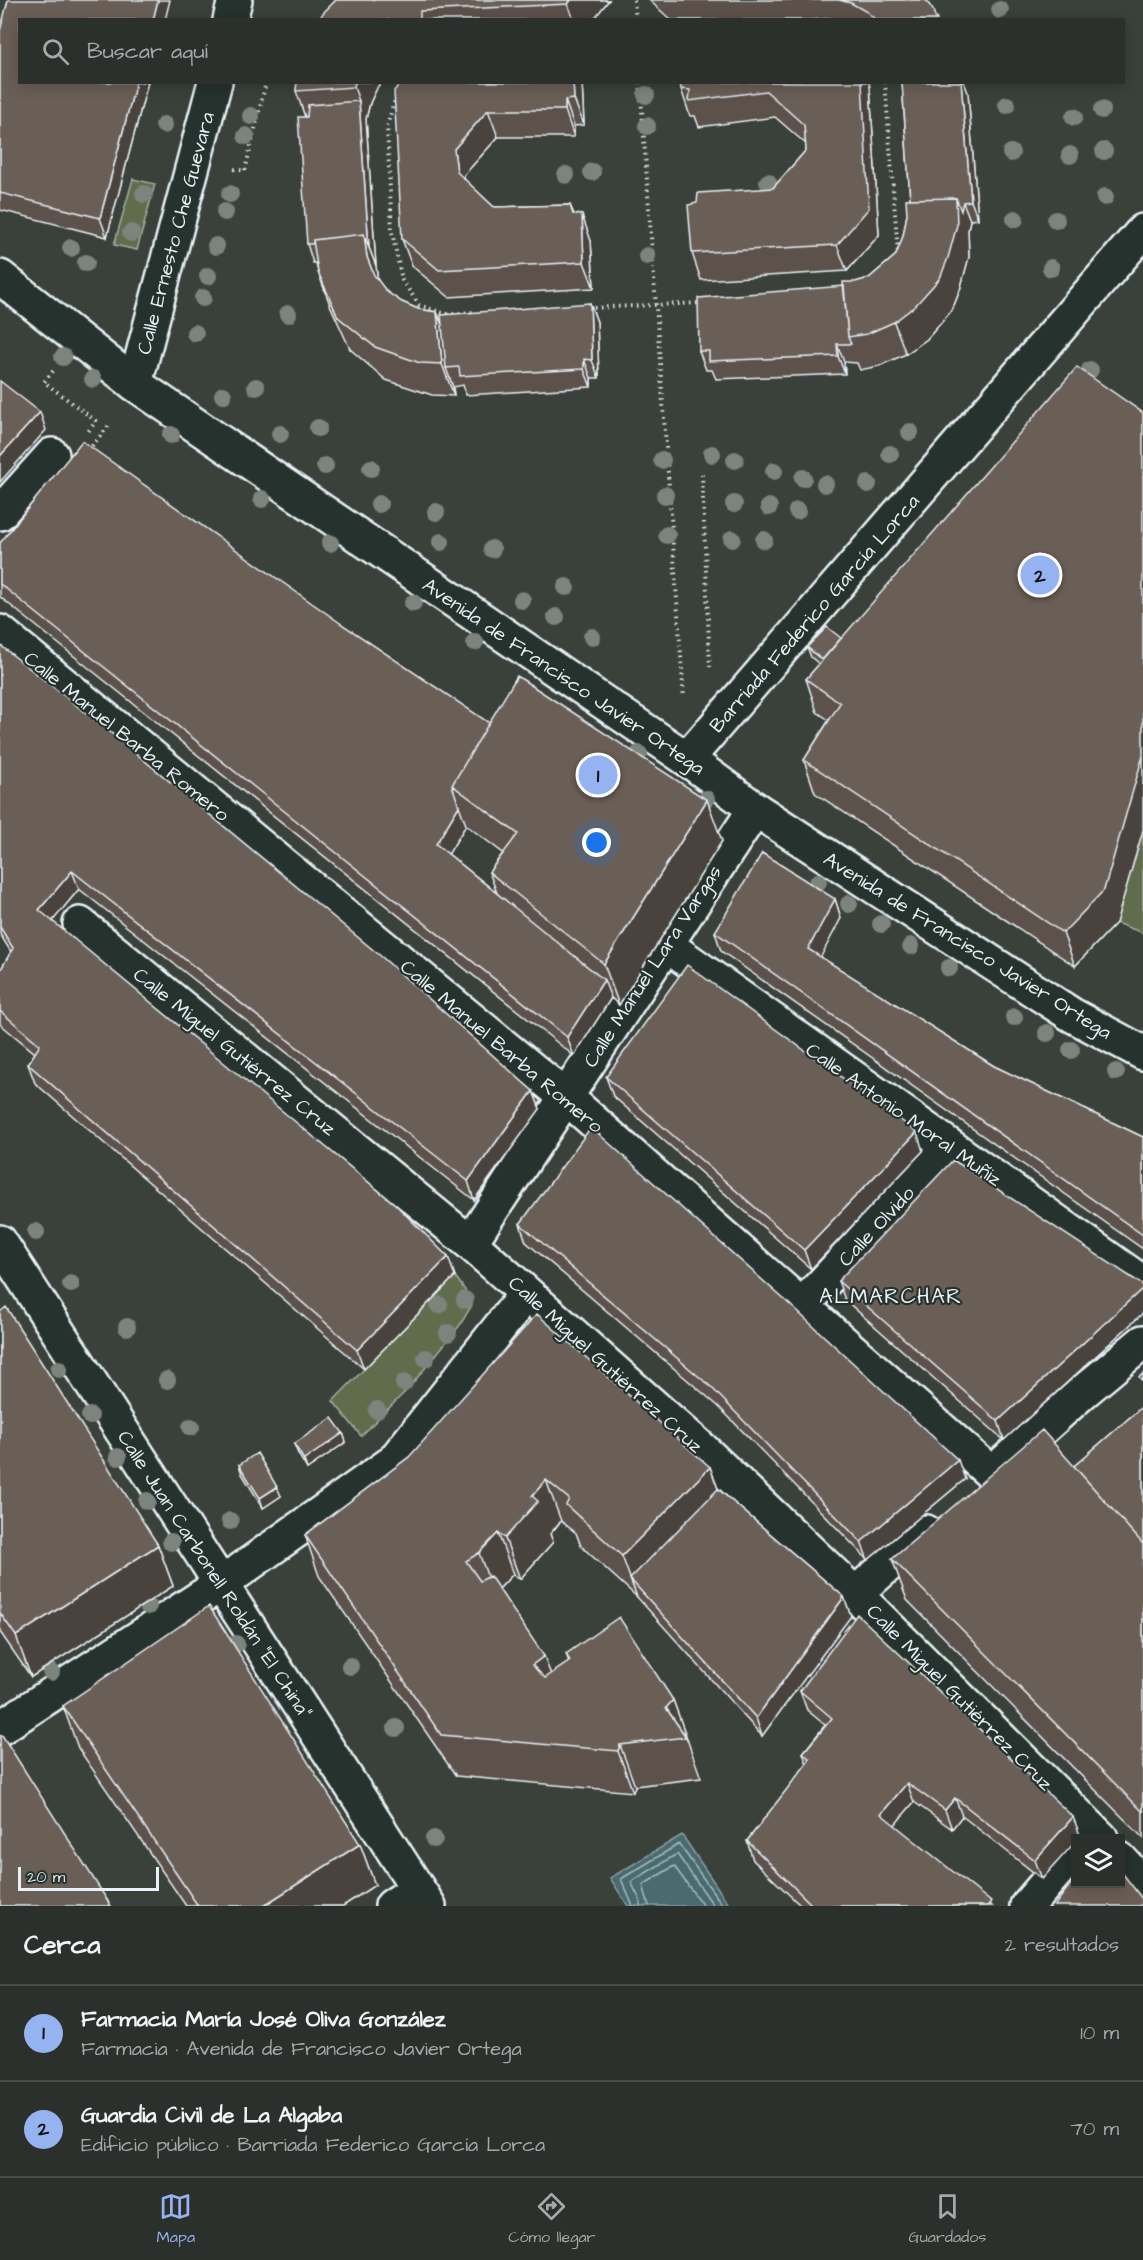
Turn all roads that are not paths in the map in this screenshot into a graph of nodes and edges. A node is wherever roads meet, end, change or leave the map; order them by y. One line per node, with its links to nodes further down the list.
1 (235, 0): 2 (street)
2 (230, 18)
3 (214, 84): 6 (street, Calle Ernesto Che Guevara)
4 (1143, 231): 10 (street, Barriada Federico García Lorca)
5 (0, 277): 6 (street, Avenida de Francisco Javier Ortega)
6 (135, 384): 10 (street, Avenida de Francisco Javier Ortega)
7 (52, 455): 8 (street)
8 (0, 513)
9 (0, 632): 15 (street, Calle Manuel Barba Romero)
10 (687, 759): 11 (street, Avenida de Francisco Javier Ortega)
11 (755, 809): 13 (street, Calle Manuel Lara Vargas); 14 (street, Avenida de Francisco Javier Ortega)
12 (80, 924): 18 (street, Calle Miguel Gutiérrez Cruz)
13 (665, 944): 15 (street, Calle Manuel Lara Vargas); 16 (street, Calle Antonio Moral Muñiz)
14 (1143, 1053)
15 (567, 1098): 18 (street, Calle Manuel Lara Vargas); 22 (street, Calle Manuel Barba Romero)
16 (950, 1146): 19 (street, Calle Antonio Moral Muñiz); 22 (street, Calle Olvido)
17 (0, 1242): 20 (street, Calle Juan Carbonell Roldán "El China")
18 (471, 1243): 21 (street, Calle Miguel Gutiérrez Cruz)
19 (1143, 1282)
20 (11, 1285): 25 (street, Calle Juan Carbonell Roldán "El China")
21 (525, 1294): 25 (street); 26 (street, Calle Miguel Gutiérrez Cruz)
22 (802, 1306): 24 (street, Calle Manuel Barba Romero)
23 (1143, 1342): 24 (street)
24 (992, 1474): 26 (street)
25 (221, 1584): 27 (street); 32 (street, Calle Juan Carbonell Roldán "El China")
26 (855, 1594): 28 (street, Calle Miguel Gutiérrez Cruz)
27 (0, 1728)
28 (1083, 1834)
29 (1071, 1858): 33 (street)
30 (1125, 1864): 31 (street)
31 (1143, 1884)
32 (413, 1900)
33 (1027, 1906)

